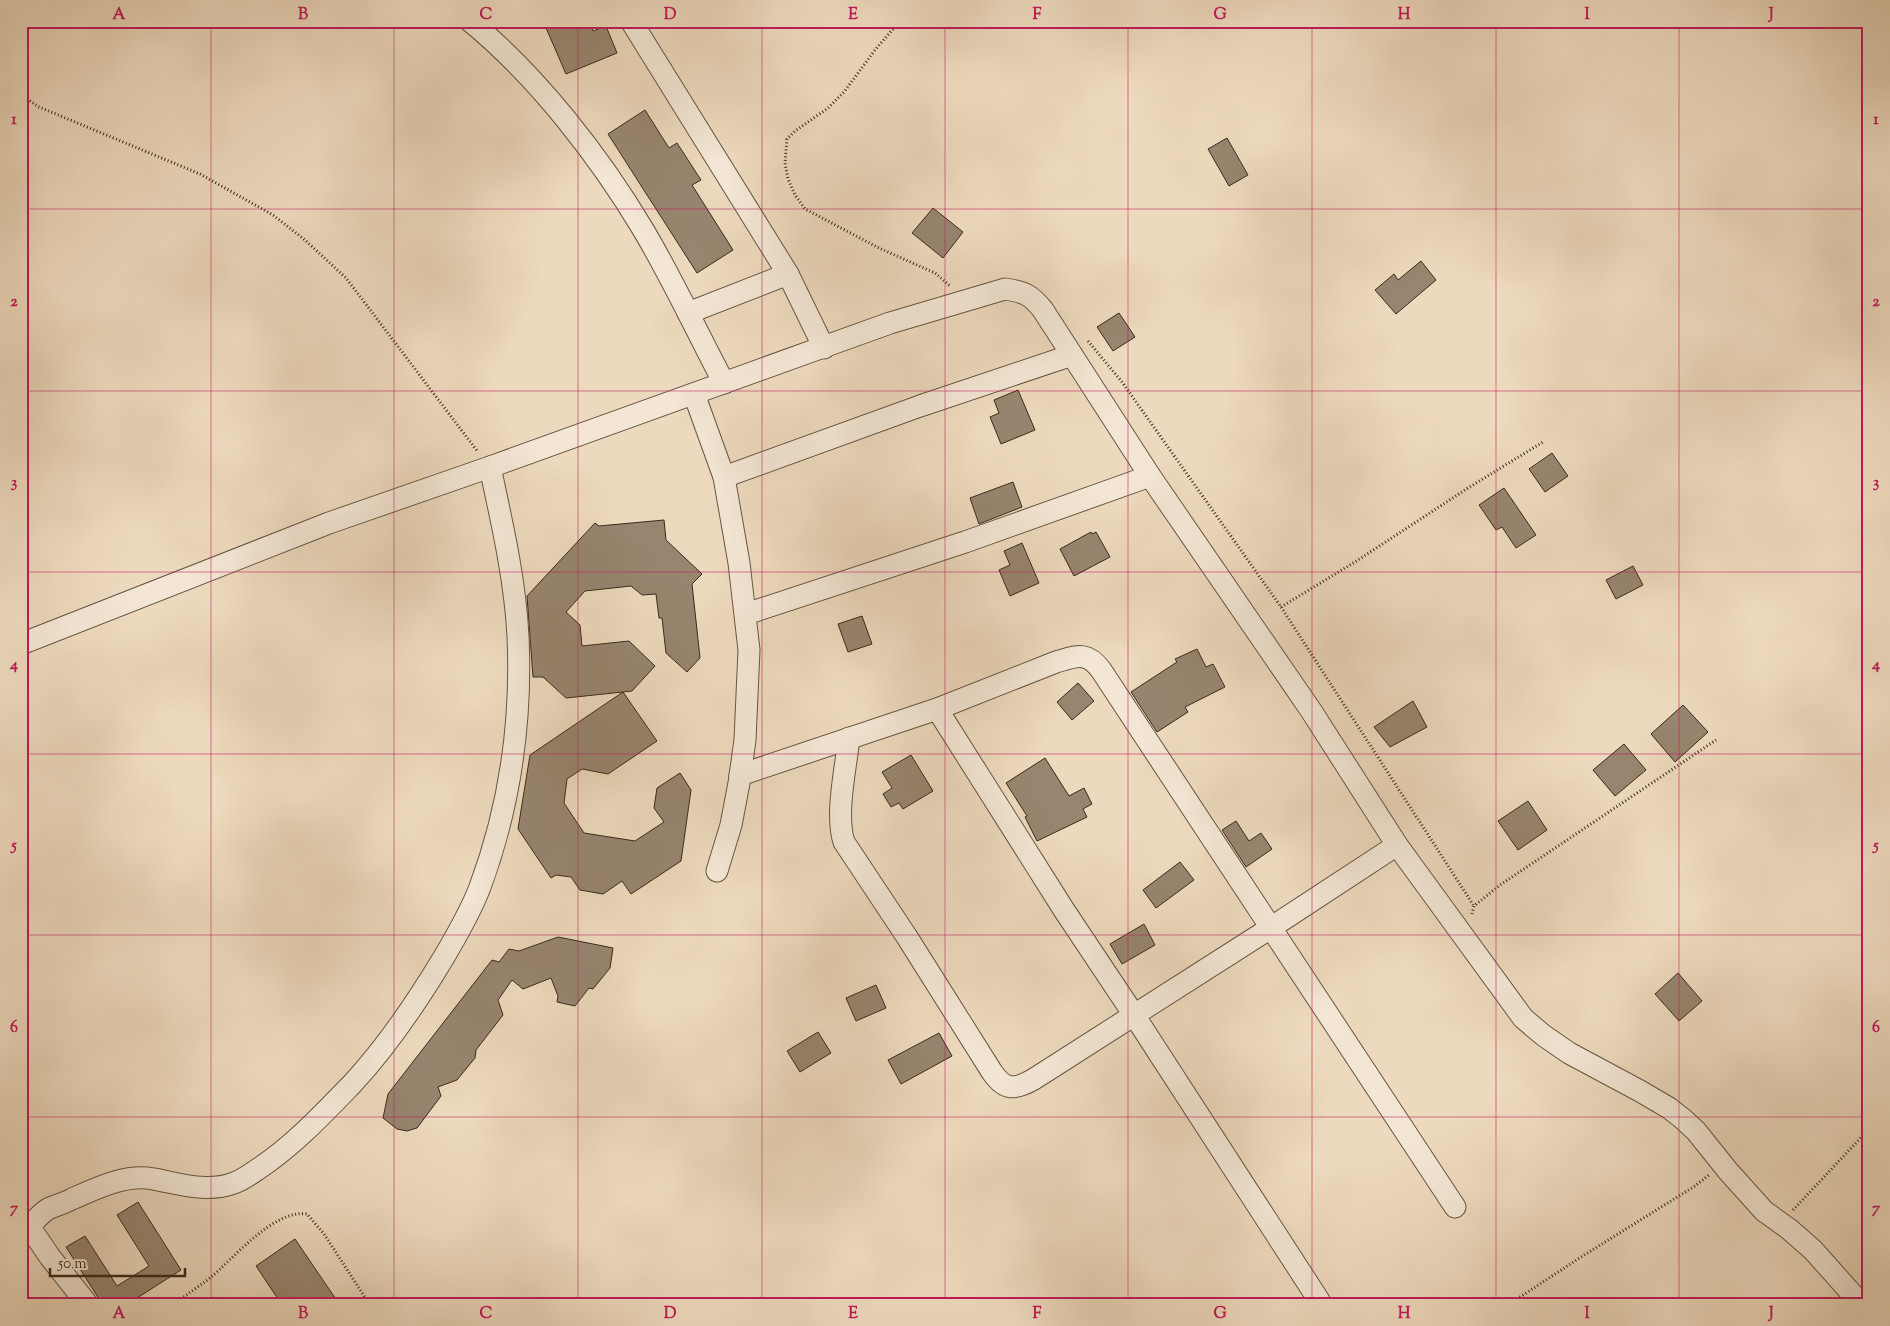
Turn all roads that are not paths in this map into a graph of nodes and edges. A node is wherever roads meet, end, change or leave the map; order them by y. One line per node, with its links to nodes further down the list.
1 (470, 21): 4 (street)
2 (631, 21): 3 (street)
3 (788, 274): 4 (street); 5 (street)
4 (688, 313): 7 (street)
5 (824, 348): 6 (street); 7 (street)
6 (1072, 355): 10 (street); 11 (street)
7 (724, 383): 8 (street)
8 (694, 394): 9 (street); 11 (street)
9 (490, 467): 13 (street); 22 (street)
10 (1150, 476): 12 (street); 17 (street)
11 (724, 477): 12 (street)
12 (746, 614): 16 (street)
13 (21, 644)
14 (937, 709): 15 (street); 19 (street); 20 (street)
15 (849, 738): 16 (street); 20 (street)
16 (740, 775): 18 (street)
17 (1397, 845): 19 (street); 25 (street)
18 (717, 871)
19 (1272, 927): 20 (street); 21 (street)
20 (1134, 1015): 23 (street)
21 (1455, 1207)
22 (25, 1226): 24 (street)
23 (1320, 1302)
24 (88, 1305)
25 (1862, 1305)

